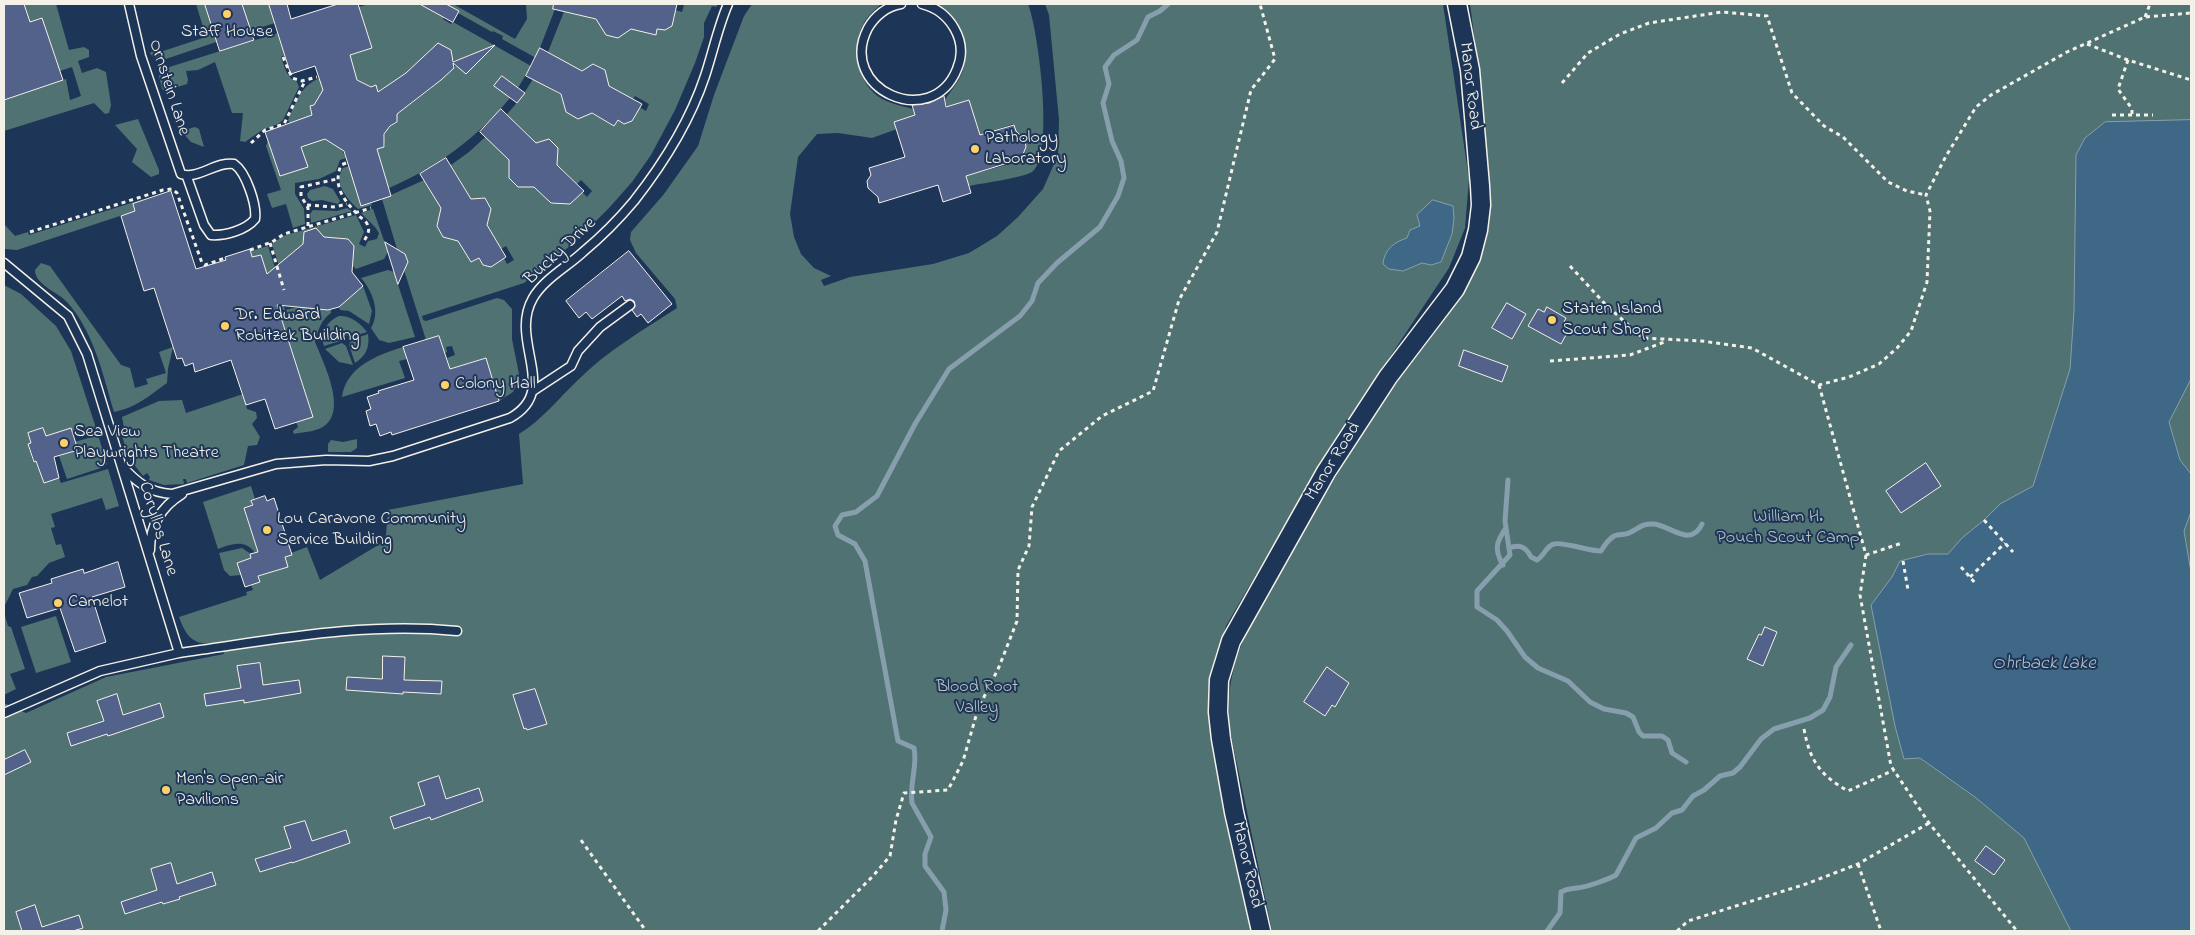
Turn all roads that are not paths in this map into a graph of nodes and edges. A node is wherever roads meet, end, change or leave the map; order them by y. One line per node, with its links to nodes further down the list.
1 (129, 4): 7 (lane, Ornstein Lane)
2 (728, 4): 10 (lane, Bucky Drive)
3 (897, 4): 4 (lane); 5 (lane)
4 (901, 4)
5 (922, 4)
6 (1457, 4): 17 (street, Manor Road)
7 (187, 176): 7 (lane, Ornstein Lane)
8 (4, 263): 11 (lane, Coryllos Lane)
9 (630, 305): 10 (lane)
10 (533, 391): 12 (lane)
11 (122, 466): 12 (lane); 13 (lane, Coryllos Lane)
12 (186, 491): 13 (lane)
13 (150, 559): 15 (lane, Coryllos Lane)
14 (458, 631): 15 (lane)
15 (179, 653): 16 (lane)
16 (4, 714)
17 (1261, 931)

